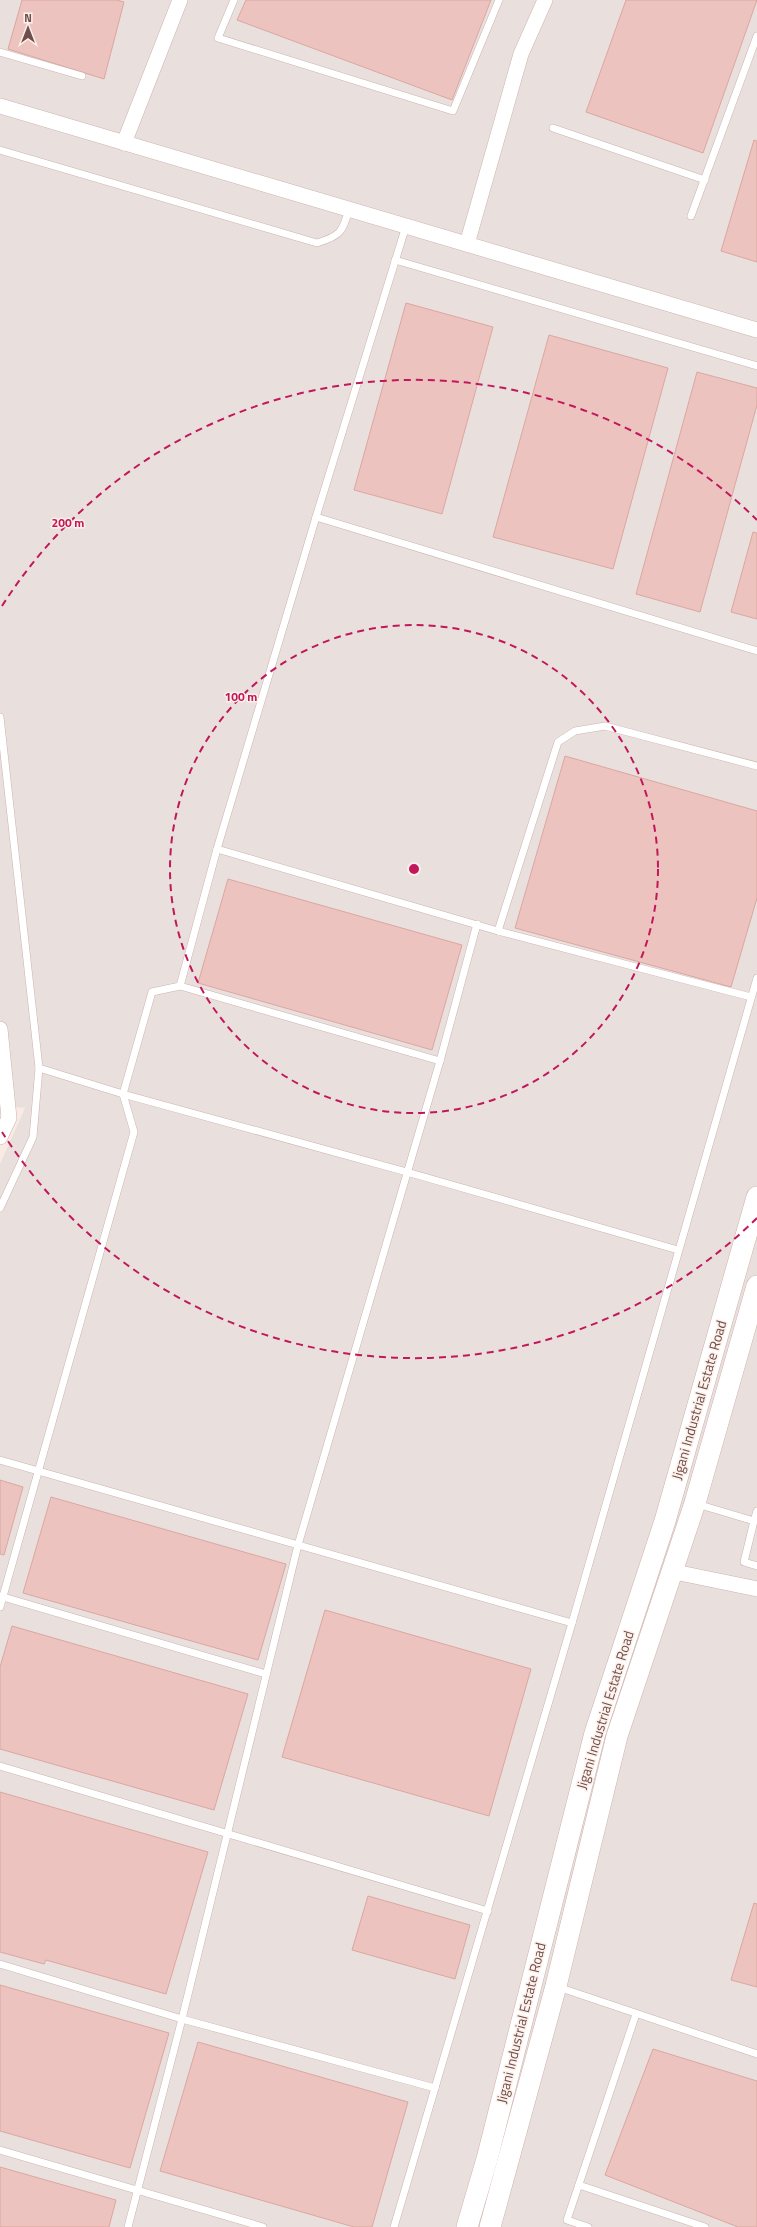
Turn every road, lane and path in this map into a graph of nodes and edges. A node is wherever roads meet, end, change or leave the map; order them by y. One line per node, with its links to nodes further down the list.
1 (180, 0): 10 (street)
2 (234, 0): 3 (lane)
3 (499, 0)
4 (545, 0): 16 (street)
5 (757, 36): 12 (lane)
6 (0, 52): 7 (lane)
7 (82, 76)
8 (0, 106): 10 (street)
9 (553, 128): 12 (lane)
10 (124, 144): 13 (street)
11 (0, 150): 13 (lane)
12 (705, 180): 14 (lane)
13 (348, 209): 15 (street)
14 (691, 216)
15 (406, 226): 16 (street); 17 (lane)
16 (467, 244): 18 (street)
17 (395, 260): 19 (lane); 20 (lane)
18 (757, 330)
19 (757, 366)
20 (316, 517): 21 (lane); 24 (lane)
21 (757, 651)
22 (0, 717): 32 (lane)
23 (757, 766): 26 (lane)
24 (217, 849): 25 (lane); 28 (lane)
25 (477, 924): 26 (lane); 31 (lane)
26 (498, 931): 29 (lane)
27 (757, 978): 29 (lane)
28 (180, 986): 31 (lane); 33 (lane)
29 (751, 997): 38 (lane)
30 (0, 1029): 34 (street)
31 (440, 1061): 35 (lane)
32 (39, 1068): 33 (lane); 37 (lane)
33 (123, 1094): 35 (lane); 41 (lane)
34 (0, 1137)
35 (407, 1172): 38 (lane); 45 (lane)
36 (757, 1197): 69 (main road, Jigani Industrial Estate Road)
37 (0, 1208)
38 (678, 1250): 51 (lane)
39 (757, 1286): 42 (main road, Jigani Industrial Estate Road)
40 (0, 1460): 41 (lane)
41 (39, 1472): 45 (lane); 49 (lane)
42 (695, 1503): 44 (lane); 47 (main road, Jigani Industrial Estate Road)
43 (757, 1511): 44 (lane)
44 (754, 1521): 46 (lane)
45 (298, 1545): 51 (lane); 52 (lane)
46 (757, 1566)
47 (670, 1571): 48 (street); 57 (main road, Jigani Industrial Estate Road)
48 (757, 1589)
49 (1, 1597): 50 (lane); 52 (lane)
50 (0, 1607)
51 (572, 1623): 55 (lane)
52 (266, 1674): 54 (lane)
53 (0, 1766): 54 (lane)
54 (226, 1832): 55 (lane); 59 (lane)
55 (488, 1911): 61 (lane)
56 (0, 1964): 59 (lane)
57 (556, 1986): 58 (lane); 70 (main road, Jigani Industrial Estate Road)
58 (636, 2014): 60 (lane); 63 (lane)
59 (182, 2019): 61 (lane); 64 (lane)
60 (757, 2054)
61 (435, 2088): 68 (lane)
62 (0, 2150): 64 (lane)
63 (579, 2185): 65 (lane); 72 (lane)
64 (137, 2191): 66 (lane); 67 (lane)
65 (566, 2224): 71 (lane)
66 (128, 2227)
67 (263, 2227)
68 (394, 2227)
69 (467, 2227)
70 (490, 2227)
71 (588, 2227)
72 (705, 2227)

